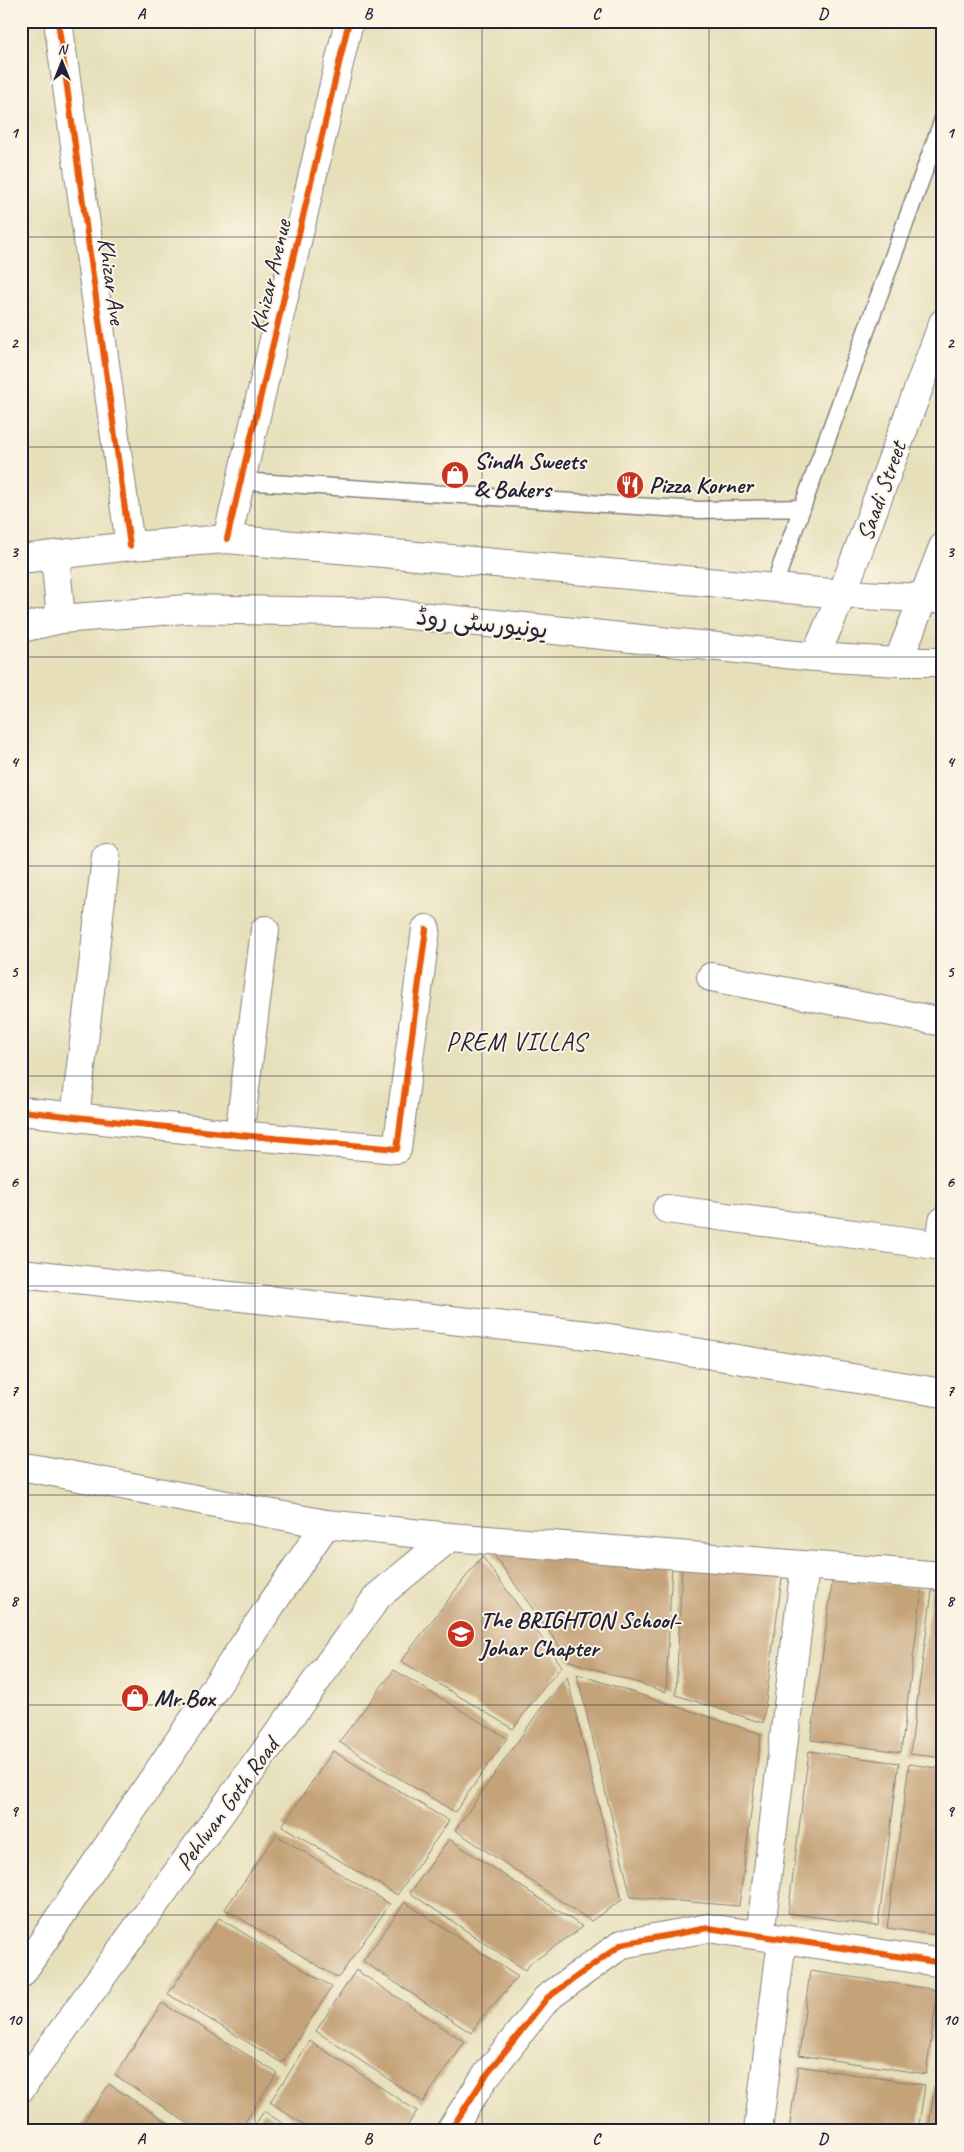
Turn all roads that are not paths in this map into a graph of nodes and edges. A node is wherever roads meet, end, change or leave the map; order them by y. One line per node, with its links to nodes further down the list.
1 (58, 21): 8 (main road, Khizar Ave)
2 (349, 21): 5 (main road, Khizar Avenue)
3 (943, 119): 6 (lane)
4 (943, 323): 13 (main road, Saadi Street)
5 (240, 481): 6 (lane); 7 (main road, Khizar Avenue)
6 (802, 508): 12 (lane)
7 (227, 539): 8 (main road); 12 (main road)
8 (130, 546): 10 (main road)
9 (943, 547): 14 (main road)
10 (54, 555): 11 (main road); 15 (main road)
11 (21, 559)
12 (773, 588): 13 (main road)
13 (842, 594): 14 (main road); 17 (main road, Saadi Street)
14 (933, 599): 18 (main road)
15 (61, 619): 16 (main road, یونیورسٹی روڈ); 17 (main road, یونیورسٹی روڈ)
16 (21, 628)
17 (815, 657): 18 (main road, یونیورسٹی روڈ)
18 (898, 662): 19 (main road, یونیورسٹی روڈ)
19 (943, 662)
20 (106, 857): 26 (main road)
21 (426, 928): 27 (main road)
22 (265, 930): 27 (main road)
23 (711, 977): 24 (main road)
24 (943, 1022)
25 (21, 1111): 26 (main road)
26 (75, 1117): 27 (main road)
27 (239, 1135)
28 (667, 1209): 29 (main road)
29 (942, 1237)
30 (21, 1273): 31 (main road)
31 (943, 1393)
32 (21, 1466): 33 (main road)
33 (326, 1524): 34 (main road); 39 (main road)
34 (450, 1537): 35 (main road); 40 (main road, Pehlwan Goth Road)
35 (805, 1566): 36 (main road); 37 (main road)
36 (943, 1576)
37 (771, 1938): 38 (main road); 41 (main road); 42 (main road)
38 (943, 1963)
39 (21, 1974)
40 (21, 2088)
41 (450, 2131)
42 (758, 2131)

